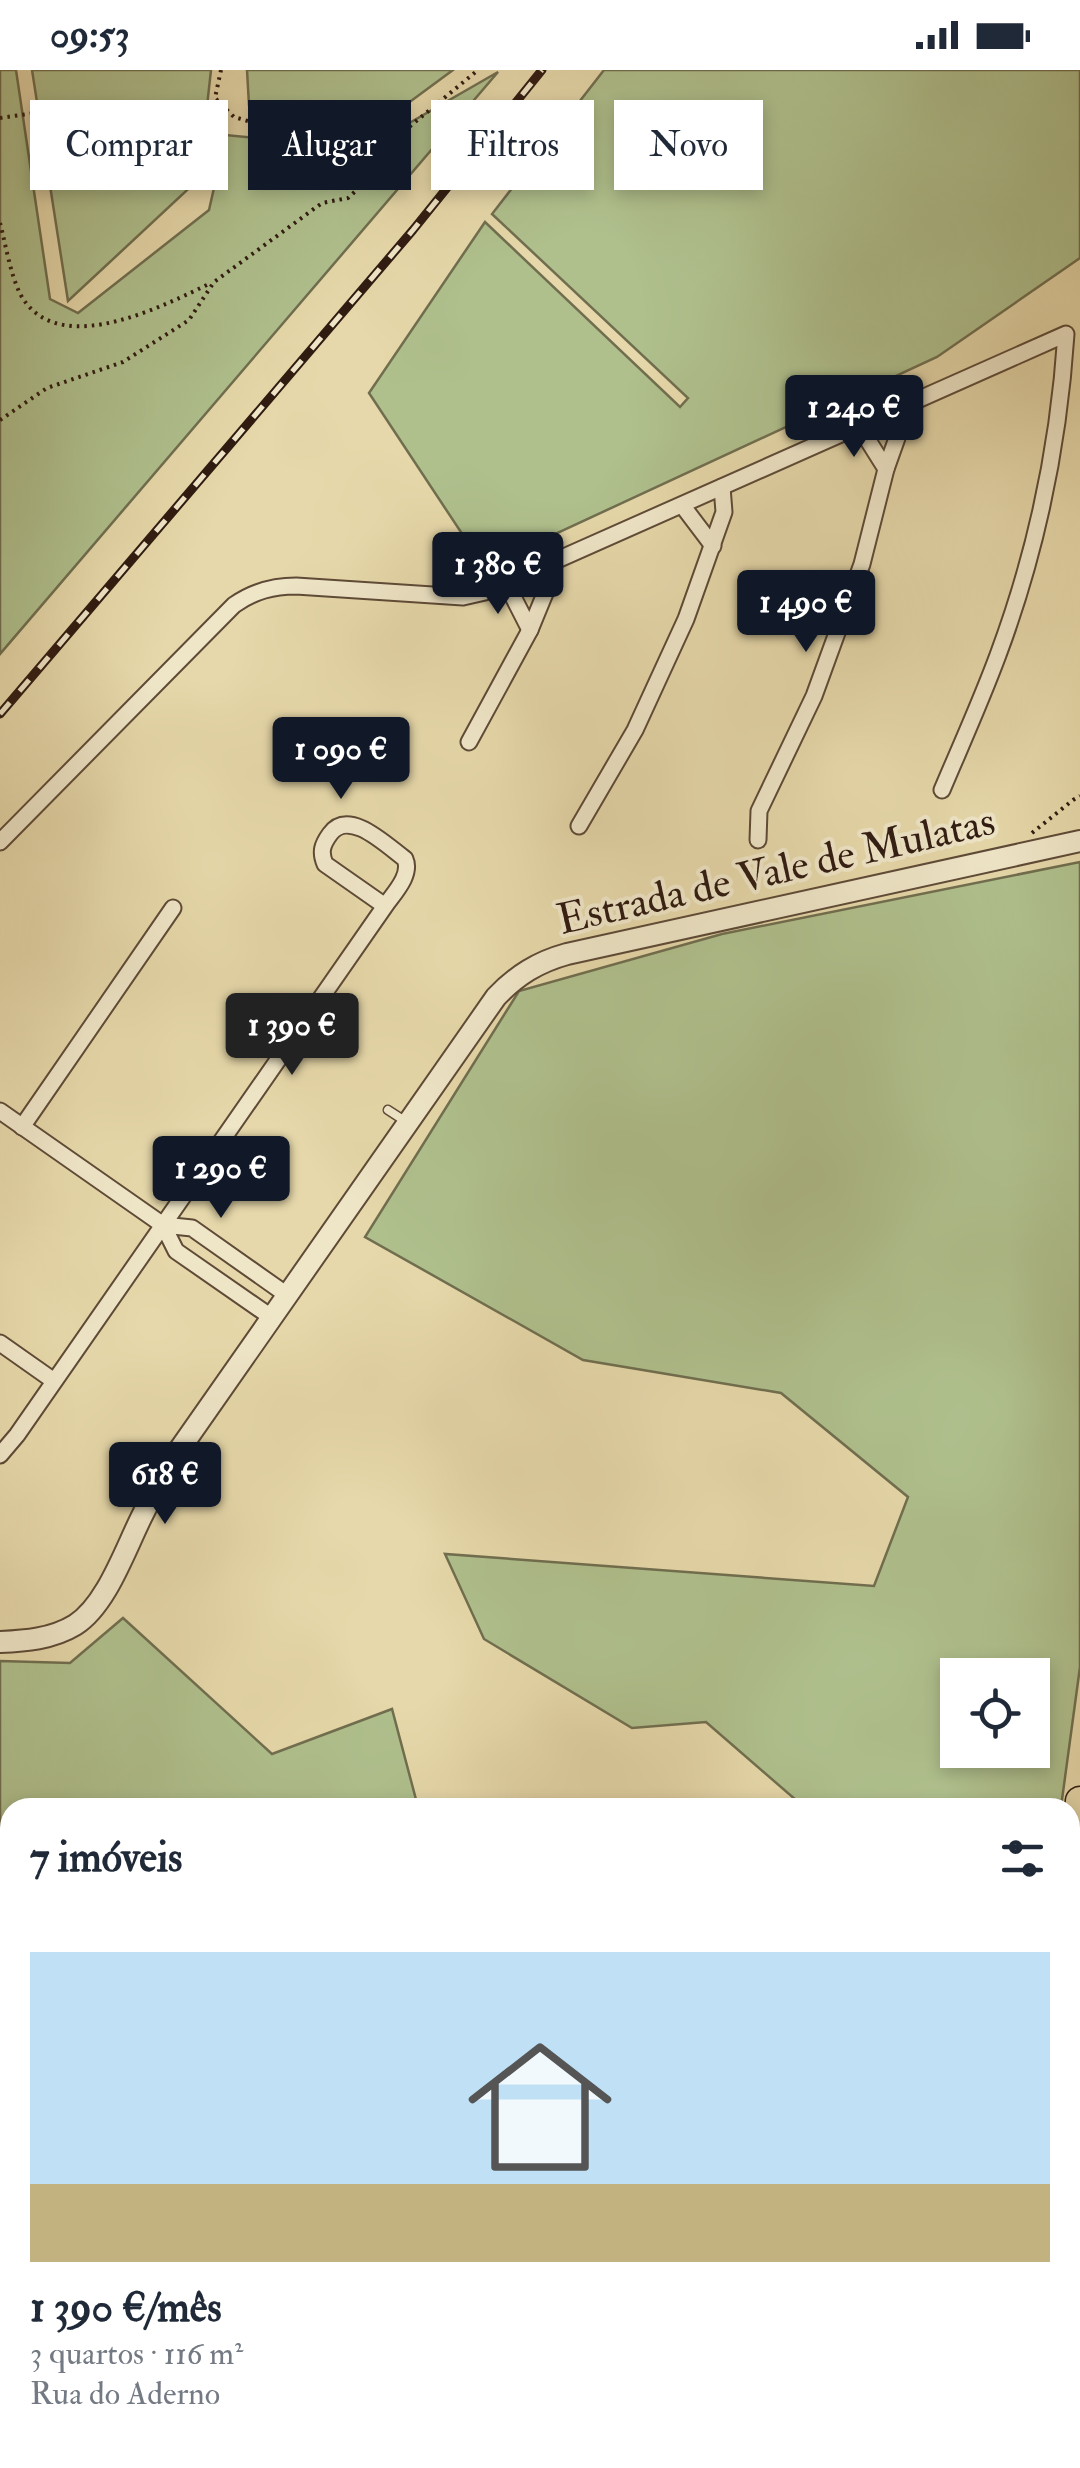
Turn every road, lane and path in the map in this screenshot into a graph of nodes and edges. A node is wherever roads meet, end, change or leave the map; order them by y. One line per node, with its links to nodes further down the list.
1 (222, 70): 5 (path)
2 (478, 70): 6 (path)
3 (30, 114): 4 (path)
4 (0, 118)
5 (248, 121)
6 (411, 126)
7 (357, 190): 9 (path)
8 (0, 223): 9 (path)
9 (214, 282): 12 (path)
10 (1073, 330): 11 (street); 22 (street)
11 (895, 411): 13 (street); 14 (street)
12 (0, 420)
13 (859, 426): 14 (street); 15 (street)
14 (886, 470): 25 (street)
15 (722, 487): 16 (street); 17 (street)
16 (682, 505): 17 (street); 18 (street)
17 (712, 546): 24 (street)
18 (540, 568): 19 (street); 20 (street)
19 (506, 583): 20 (street); 27 (street)
20 (530, 630): 21 (street)
21 (468, 742)
22 (942, 790)
23 (1080, 796): 28 (path)
24 (579, 826)
25 (758, 840)
26 (1080, 841): 28 (street, Estrada de Vale de Mulatas)
27 (0, 842)
28 (1010, 857): 33 (street, Estrada de Vale de Mulatas)
29 (384, 906): 29 (street); 35 (street)
30 (173, 908): 34 (street)
31 (388, 1110): 33 (lane)
32 (0, 1111): 34 (street)
33 (408, 1123): 37 (street, Estrada de Vale de Mulatas)
34 (22, 1126): 35 (street)
35 (163, 1225): 36 (street); 38 (street); 41 (street)
36 (258, 1274): 37 (street); 38 (street)
37 (288, 1295): 39 (street, Estrada de Vale de Mulatas)
38 (242, 1296): 39 (street)
39 (271, 1317): 43 (street, Estrada de Vale de Mulatas)
40 (0, 1343): 41 (street)
41 (54, 1381): 42 (street)
42 (0, 1455)
43 (0, 1642)

